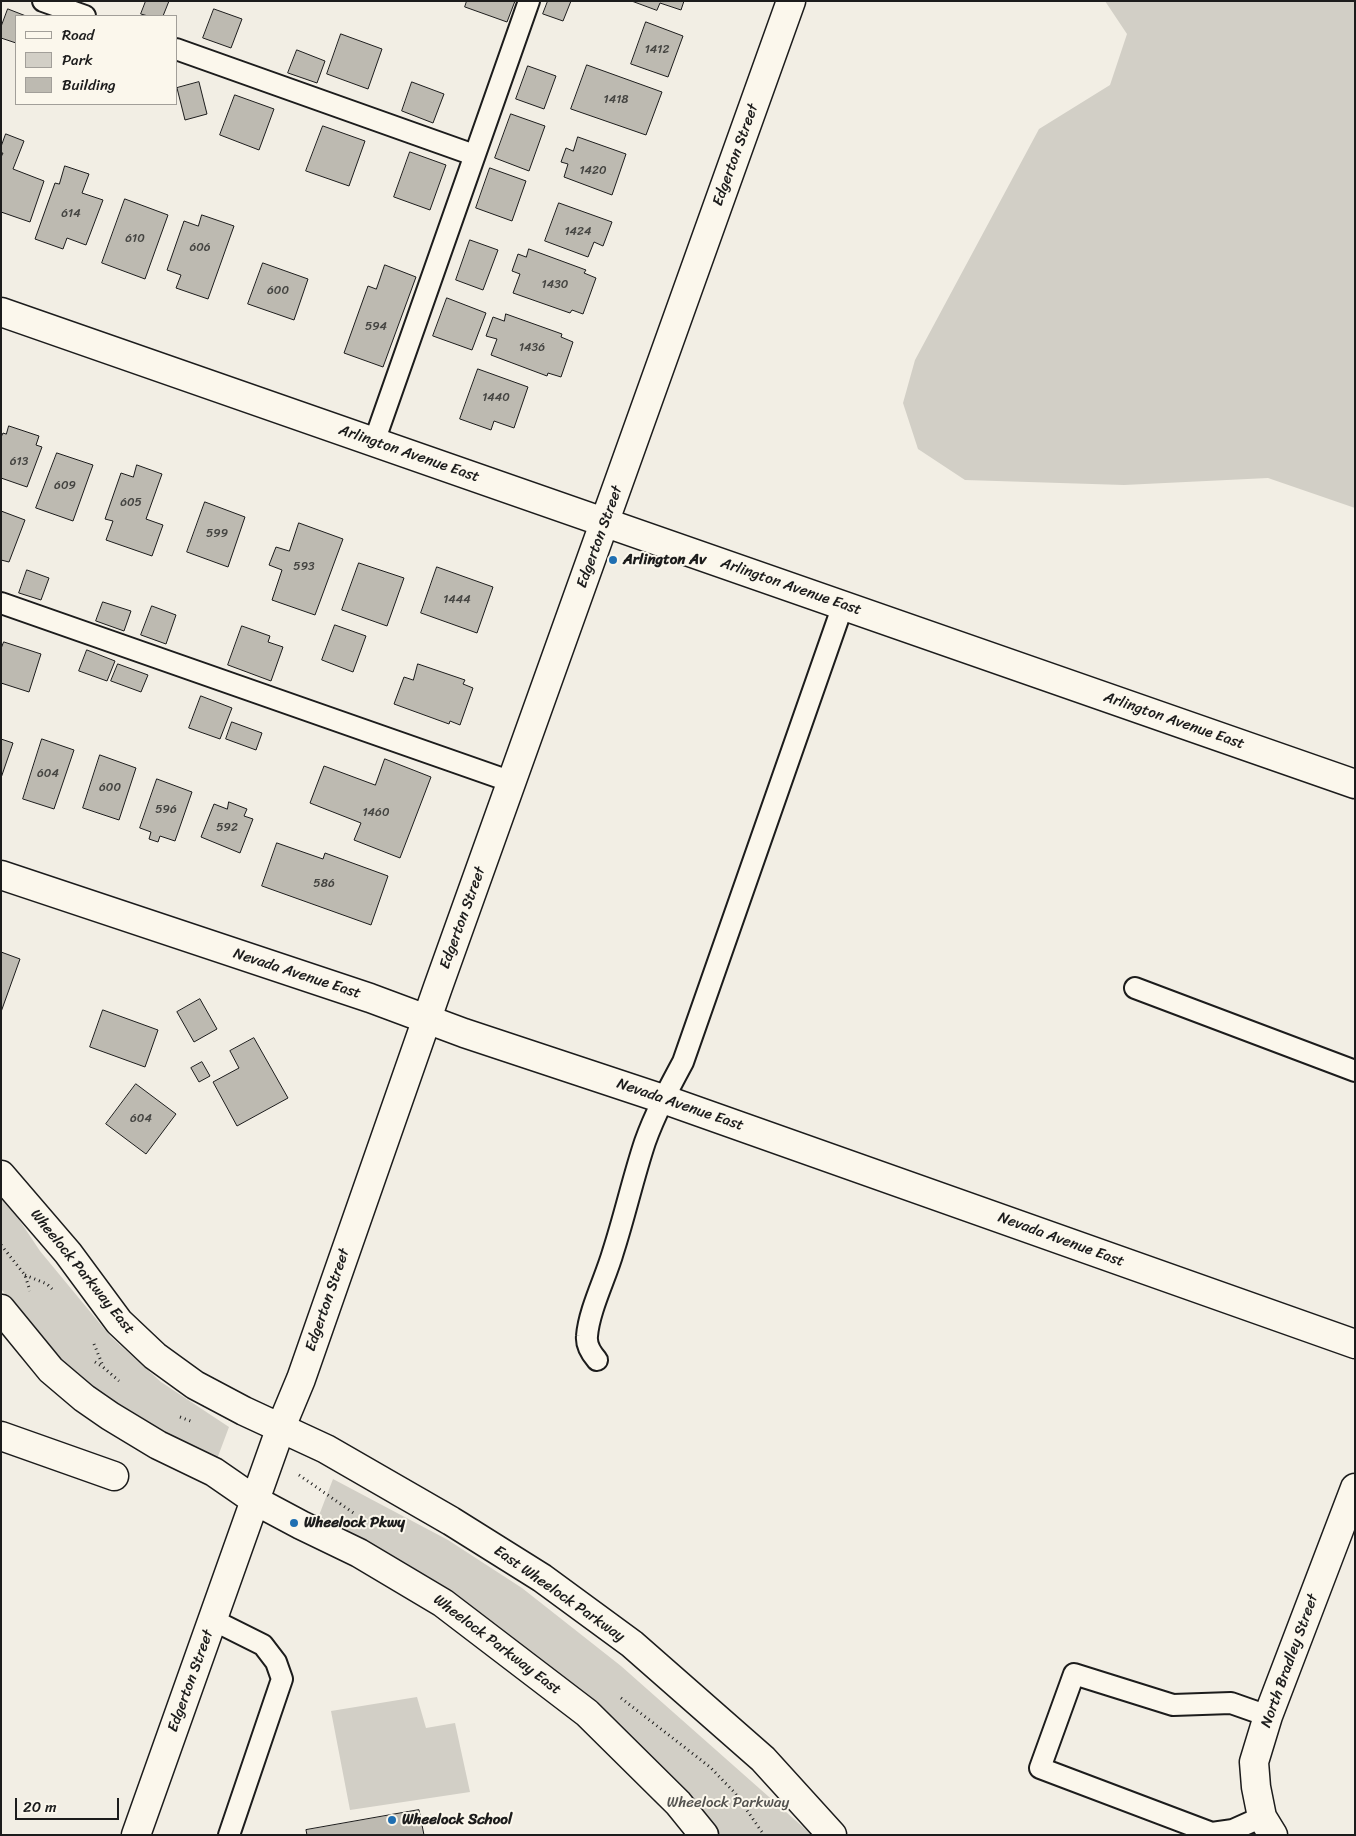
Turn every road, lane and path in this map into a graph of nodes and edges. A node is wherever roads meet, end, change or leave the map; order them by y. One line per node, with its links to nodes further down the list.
1 (43, 1): 4 (lane)
2 (529, 1): 6 (lane)
3 (791, 1): 9 (street, Edgerton Street)
4 (82, 15)
5 (178, 50): 6 (lane)
6 (474, 155): 8 (lane)
7 (1, 312): 8 (street, Arlington Avenue East)
8 (374, 442): 9 (street, Arlington Avenue East)
9 (605, 522): 11 (street, Arlington Avenue East); 12 (street, Edgerton Street)
10 (1, 603): 12 (lane)
11 (843, 606): 13 (street, Arlington Avenue East); 18 (lane)
12 (512, 782): 16 (street, Edgerton Street)
13 (1355, 784)
14 (1, 875): 16 (street, Nevada Avenue East)
15 (1136, 988): 17 (lane)
16 (428, 1019): 18 (street, Nevada Avenue East); 30 (street, Edgerton Street)
17 (1355, 1071)
18 (663, 1099): 24 (street, Nevada Avenue East); 25 (lane)
19 (1, 1175): 27 (street, Wheelock Parkway East)
20 (1, 1245): 21 (path)
21 (55, 1293)
22 (1, 1309): 34 (street)
23 (93, 1341): 26 (path)
24 (1355, 1344)
25 (596, 1360)
26 (125, 1386)
27 (244, 1411): 30 (street, East Wheelock Parkway)
28 (171, 1414): 29 (path)
29 (197, 1424)
30 (281, 1427): 34 (street, Edgerton Street); 41 (street, East Wheelock Parkway)
31 (1, 1436): 32 (street)
32 (114, 1476)
33 (1355, 1488): 36 (street, North Bradley Street)
34 (256, 1501): 35 (street, Edgerton Street); 40 (street, Wheelock Parkway East)
35 (213, 1620): 38 (street, Edgerton Street); 39 (lane)
36 (1268, 1716): 37 (street, North Bradley Street); 37 (lane)
37 (1268, 1826)
38 (136, 1835)
39 (229, 1835)
40 (704, 1835)
41 (832, 1835)

